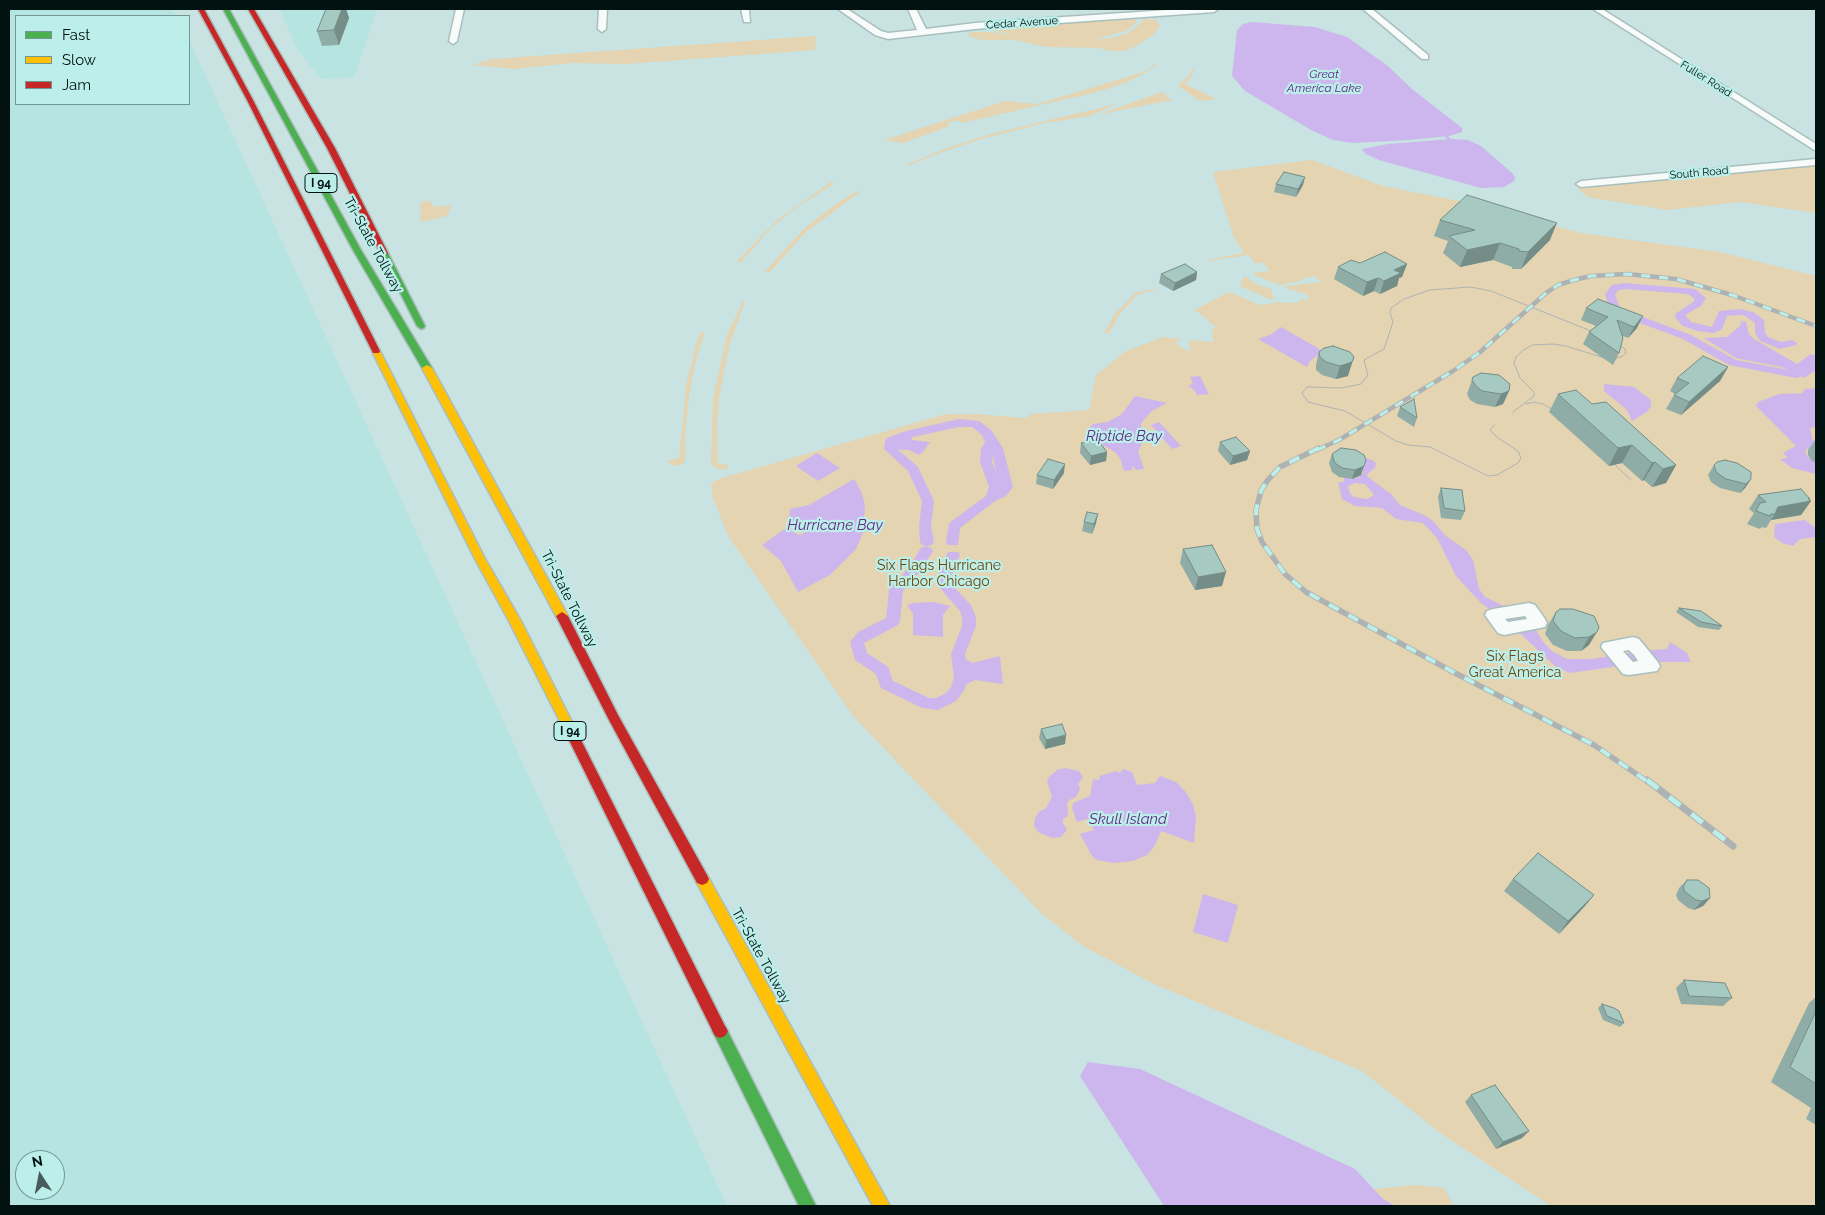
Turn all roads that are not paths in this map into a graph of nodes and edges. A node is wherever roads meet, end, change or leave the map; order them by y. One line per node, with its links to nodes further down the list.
1 (201, 9): 24 (highway, I 94)
2 (226, 9): 23 (highway, Tri-State Tollway / I 94)
3 (250, 9): 23 (highway)
4 (460, 9): 18 (street)
5 (603, 9): 16 (street)
6 (745, 9): 14 (street)
7 (842, 9): 17 (street, Cedar Avenue)
8 (912, 9): 17 (street)
9 (1041, 9): 15 (street)
10 (1214, 9): 13 (street, Cedar Avenue)
11 (1367, 9): 19 (street)
12 (1597, 9): 20 (street, Fuller Road)
13 (1178, 10): 15 (street, Cedar Avenue)
14 (747, 20)
15 (1049, 21): 17 (street, Cedar Avenue)
16 (602, 29)
17 (923, 33)
18 (453, 41)
19 (1425, 57)
20 (1816, 148)
21 (1816, 162): 22 (street, South Road)
22 (1581, 184)
23 (420, 355): 25 (highway, Tri-State Tollway / I 94)
24 (808, 1206)
25 (882, 1206)

